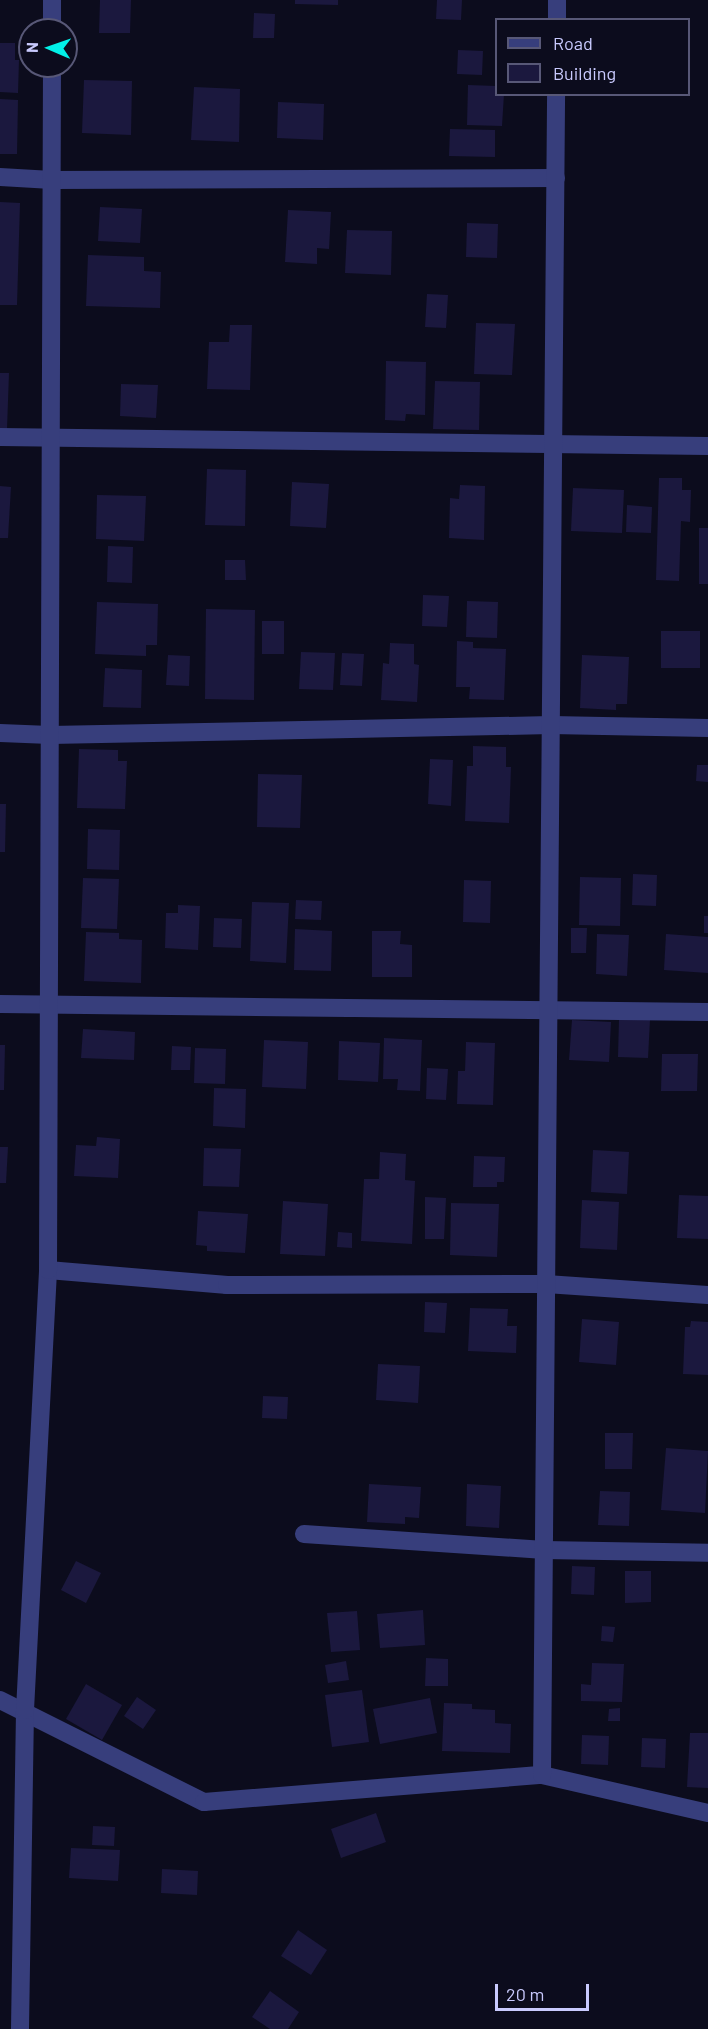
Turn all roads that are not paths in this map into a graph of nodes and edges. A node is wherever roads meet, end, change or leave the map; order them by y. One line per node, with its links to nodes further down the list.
1 (52, 0): 3 (street)
2 (557, 0): 4 (street)
3 (52, 18)
4 (557, 18)
5 (52, 78): 9 (street)
6 (556, 96): 8 (street)
7 (0, 177): 9 (street)
8 (556, 178): 9 (street); 12 (street)
9 (52, 180): 10 (street)
10 (51, 436): 11 (street); 12 (street); 17 (street)
11 (0, 437)
12 (553, 444): 13 (street); 14 (street)
13 (708, 446)
14 (551, 725): 15 (street); 17 (street); 20 (street)
15 (708, 728)
16 (0, 733): 17 (street)
17 (50, 735): 19 (street)
18 (0, 1004): 19 (street)
19 (49, 1007): 20 (street); 22 (street)
20 (549, 1010): 21 (street); 23 (street)
21 (708, 1012)
22 (48, 1270): 23 (street); 29 (street)
23 (546, 1284): 24 (street); 26 (street)
24 (708, 1295)
25 (304, 1534): 26 (street)
26 (544, 1550): 27 (street); 30 (street)
27 (708, 1553)
28 (0, 1700): 29 (street)
29 (25, 1710): 30 (street); 32 (street)
30 (542, 1775): 31 (street)
31 (708, 1813)
32 (20, 2029)

